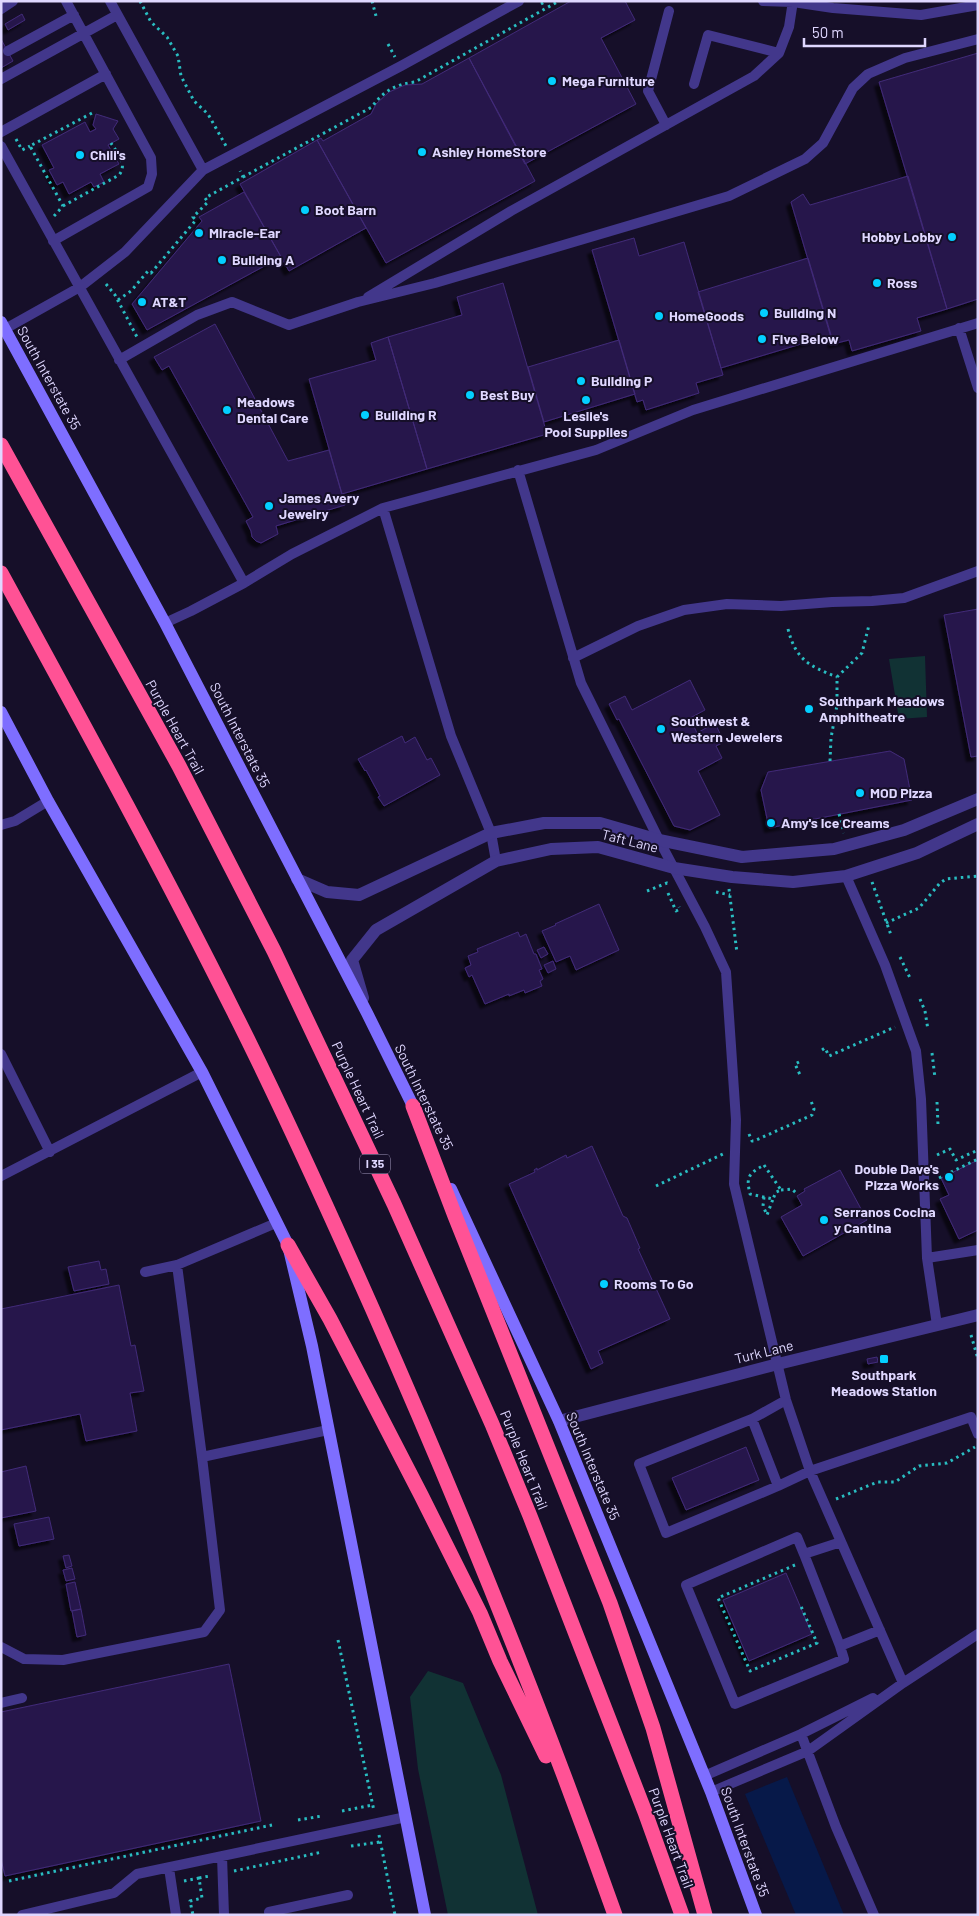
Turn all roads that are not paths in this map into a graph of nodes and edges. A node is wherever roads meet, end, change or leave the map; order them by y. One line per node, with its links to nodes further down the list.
1 (13, 1): 8 (lane)
2 (66, 1): 10 (lane)
3 (110, 1): 11 (lane)
4 (519, 1): 22 (lane)
5 (763, 1): 6 (lane)
6 (793, 1): 7 (lane); 15 (lane)
7 (978, 6)
8 (1, 9)
9 (669, 11): 19 (lane)
10 (74, 15): 12 (lane); 14 (lane)
11 (117, 16): 12 (lane); 22 (lane)
12 (84, 33): 16 (lane); 17 (lane)
13 (978, 39): 25 (lane)
14 (8, 51)
15 (779, 53): 18 (lane); 19 (lane)
16 (106, 74): 20 (lane); 23 (lane)
17 (1, 79)
18 (694, 84)
19 (666, 125): 25 (lane)
20 (1, 132)
21 (1, 146): 23 (lane)
22 (203, 170): 24 (lane)
23 (53, 241): 24 (lane)
24 (80, 287): 27 (lane); 29 (lane)
25 (358, 302): 29 (lane)
26 (978, 323): 28 (lane)
27 (3, 325): 37 (main road, South Interstate 35)
28 (959, 328): 30 (lane); 32 (lane)
29 (119, 360): 36 (lane)
30 (978, 388)
31 (1, 445): 97 (highway, Purple Heart Trail / I 35)
32 (518, 470): 33 (lane); 38 (lane)
33 (383, 508): 36 (lane); 44 (lane)
34 (978, 571): 38 (lane)
35 (1, 573): 87 (highway)
36 (244, 583): 37 (lane)
37 (165, 622): 49 (main road, South Interstate 35)
38 (573, 658): 45 (lane)
39 (1, 712): 41 (main road)
40 (978, 798): 45 (street, Taft Lane)
41 (48, 801): 43 (lane); 52 (main road)
42 (978, 824): 48 (street, Taft Lane)
43 (1, 825)
44 (492, 833): 45 (street, Taft Lane); 46 (lane); 49 (street, Taft Lane)
45 (659, 840): 47 (lane)
46 (496, 861): 47 (street, Taft Lane); 50 (street, Taft Lane)
47 (674, 868): 48 (street, Taft Lane); 64 (lane)
48 (846, 876): 59 (lane)
49 (297, 879): 50 (main road, South Interstate 35)
50 (367, 1013): 53 (main road, South Interstate 35)
51 (1, 1054): 54 (lane)
52 (202, 1072): 54 (lane); 56 (main road)
53 (413, 1106): 67 (main road, South Interstate 35); 98 (highway)
54 (50, 1152): 55 (lane)
55 (1, 1176)
56 (276, 1223): 57 (main road); 60 (lane)
57 (288, 1244): 68 (main road); 87 (highway)
58 (978, 1250): 59 (lane)
59 (927, 1258): 63 (lane)
60 (178, 1266): 61 (lane); 70 (lane)
61 (145, 1272)
62 (978, 1315): 63 (street, Turk Lane)
63 (937, 1326): 64 (street, Turk Lane)
64 (778, 1364): 65 (lane); 67 (street, Turk Lane)
65 (786, 1400): 66 (lane); 71 (lane)
66 (752, 1419): 72 (lane); 72 (lane)
67 (558, 1421): 84 (main road, South Interstate 35)
68 (328, 1430): 70 (lane); 86 (main road)
69 (978, 1434): 71 (lane)
70 (202, 1457): 78 (lane)
71 (810, 1471): 72 (lane); 73 (lane)
72 (778, 1486)
73 (841, 1542): 74 (lane); 75 (lane)
74 (804, 1554): 77 (lane); 77 (lane)
75 (880, 1630): 77 (lane); 79 (lane)
76 (978, 1634): 79 (lane)
77 (840, 1646)
78 (1, 1647)
79 (903, 1682): 82 (lane); 83 (lane)
80 (22, 1698): 81 (lane)
81 (1, 1703)
82 (801, 1734): 83 (lane); 84 (lane)
83 (808, 1751): 85 (lane); 100 (lane)
84 (704, 1776): 85 (main road, South Interstate 35)
85 (711, 1792): 99 (main road, South Interstate 35)
86 (406, 1817): 88 (lane); 95 (main road)
87 (592, 1851): 96 (highway)
88 (222, 1856): 89 (lane); 94 (lane)
89 (169, 1868): 92 (lane); 93 (lane)
90 (348, 1896): 91 (lane)
91 (269, 1912)
92 (22, 1915)
93 (176, 1915)
94 (224, 1915)
95 (425, 1915)
96 (615, 1915)
97 (682, 1915)
98 (705, 1915)
99 (756, 1915)
100 (874, 1915)

